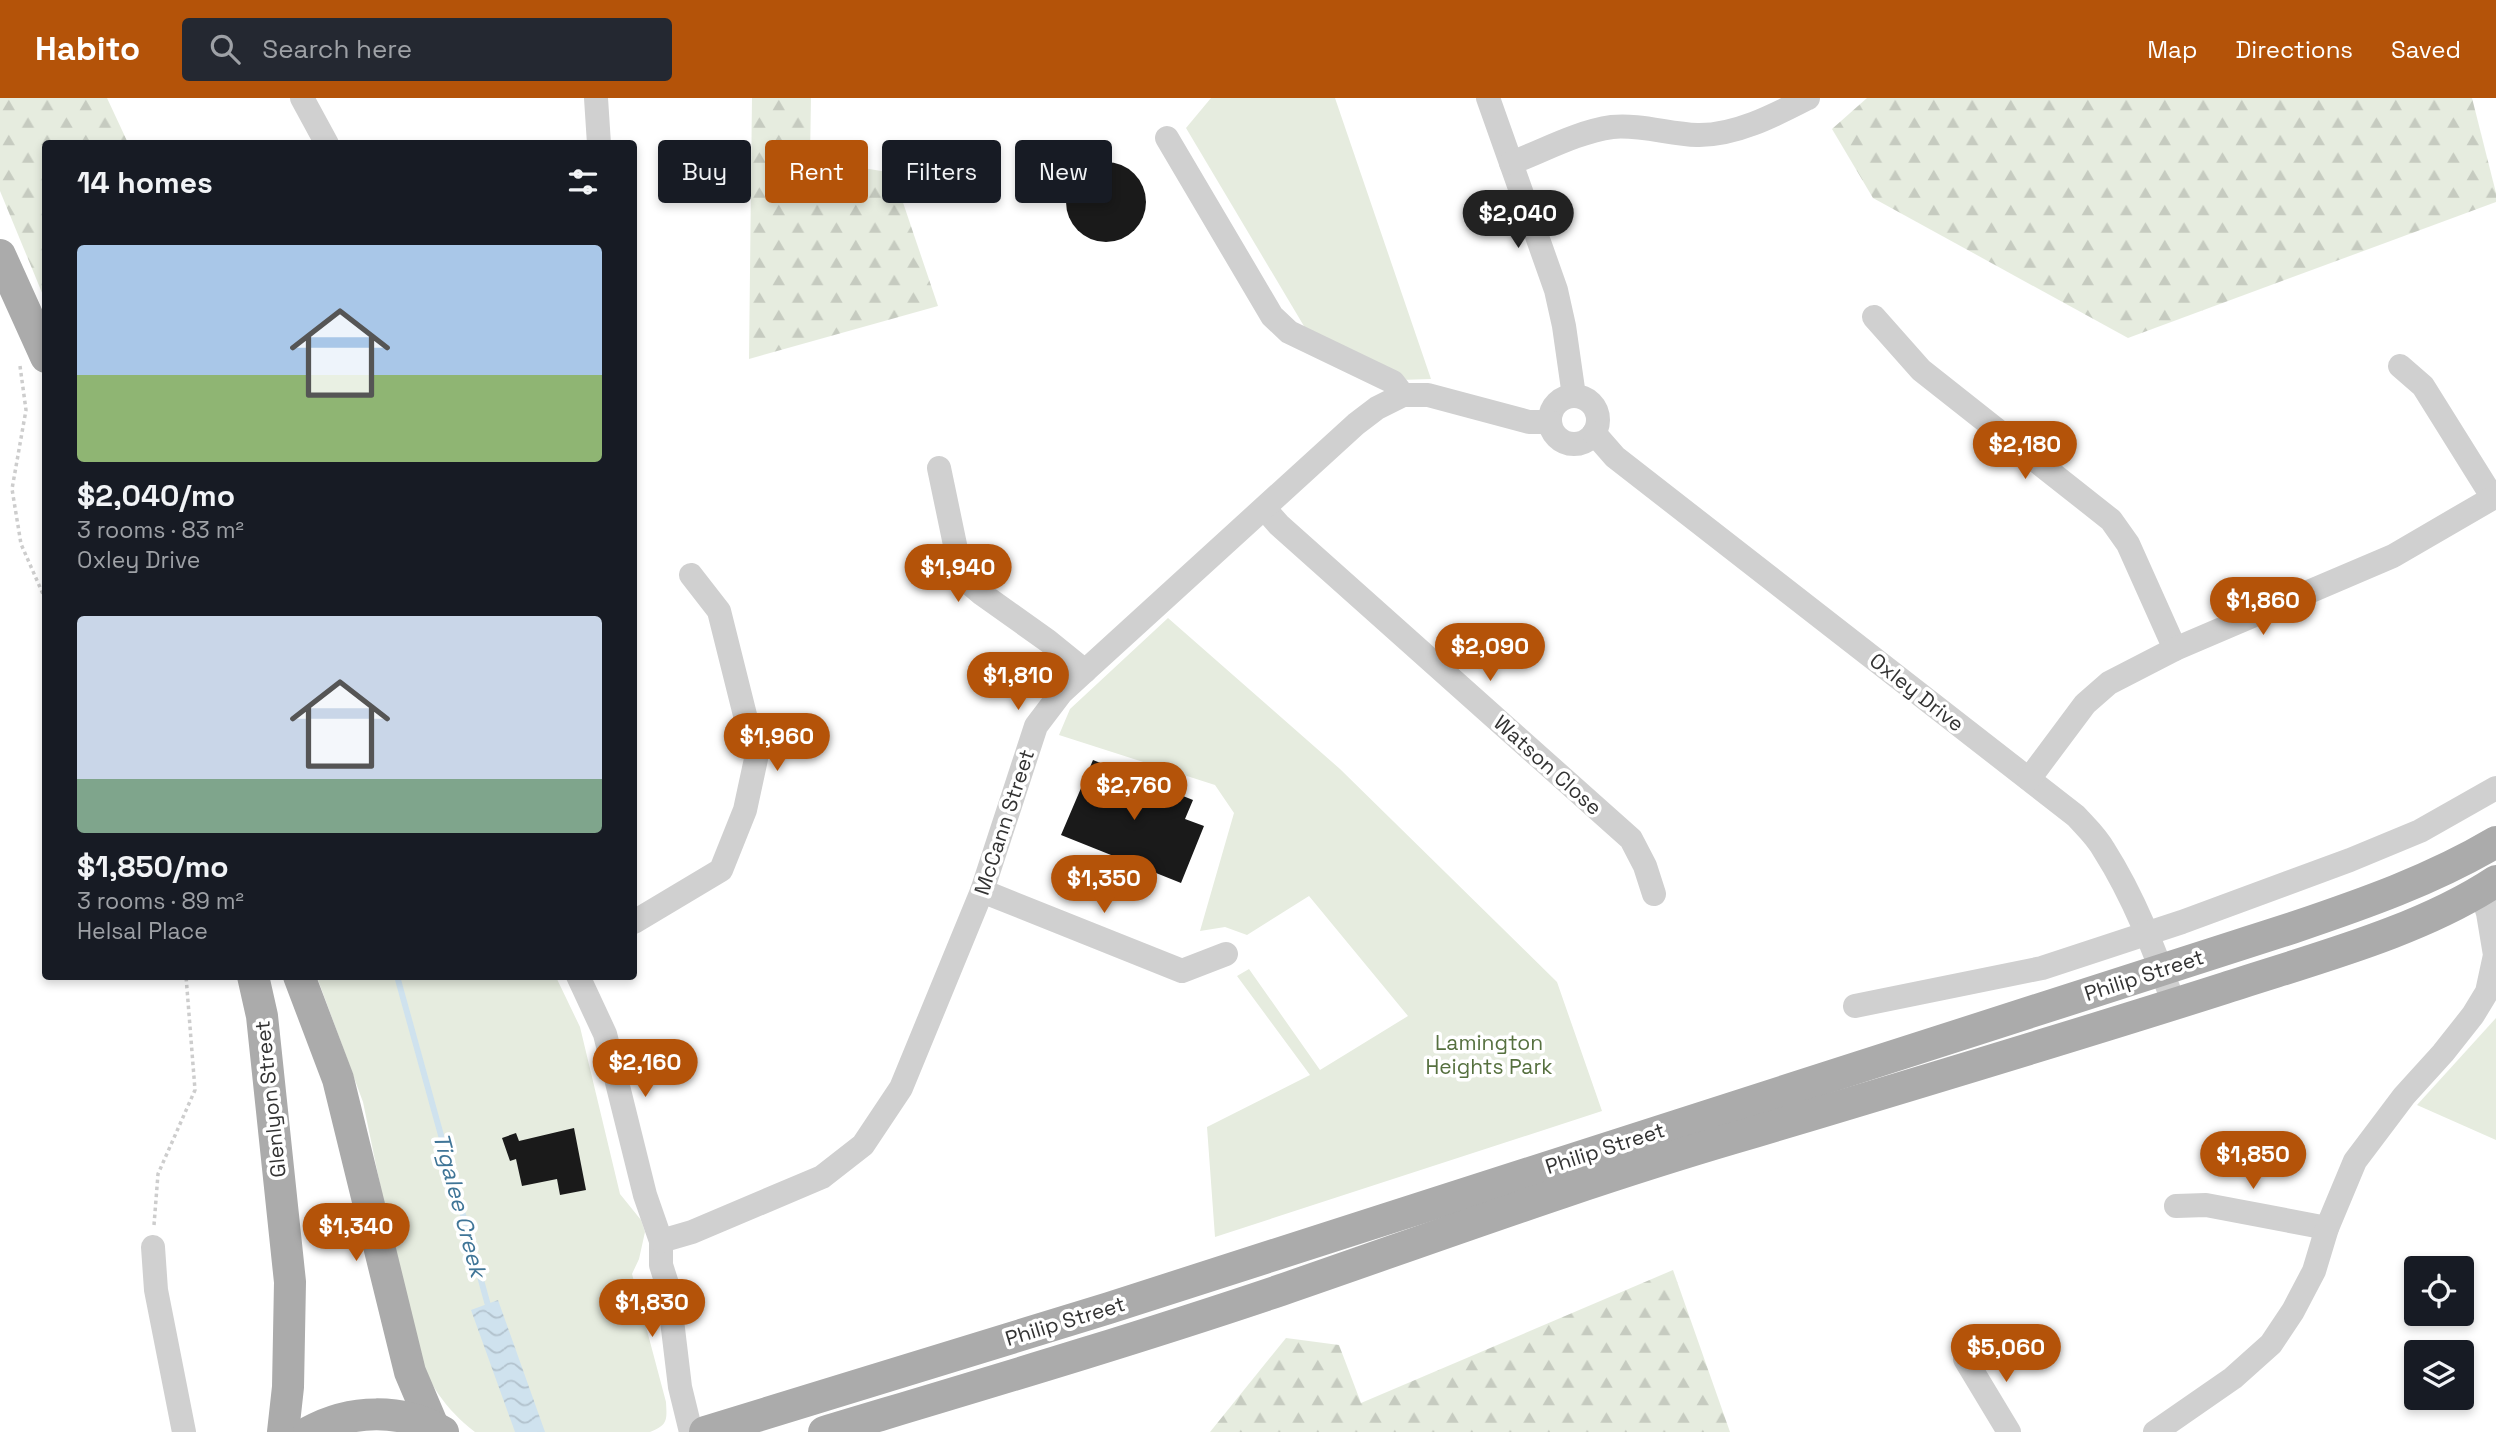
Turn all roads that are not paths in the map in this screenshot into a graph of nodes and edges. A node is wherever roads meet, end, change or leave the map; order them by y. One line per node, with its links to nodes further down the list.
1 (302, 98): 6 (street)
2 (596, 98): 7 (street)
3 (1488, 98): 8 (street)
4 (1808, 98): 8 (street)
5 (1167, 138): 13 (street)
6 (325, 140)
7 (599, 140)
8 (1511, 163): 14 (street)
9 (0, 255): 11 (main road)
10 (1874, 317): 21 (street)
11 (33, 360)
12 (2399, 366): 18 (street)
13 (1403, 395): 15 (street); 19 (street, McCann Street)
14 (1574, 396): 15 (street); 16 (street)
15 (1550, 422): 16 (street)
16 (1594, 433): 23 (street, Oxley Drive)
17 (939, 468): 22 (street)
18 (2495, 497): 21 (street)
19 (1265, 509): 22 (street, McCann Street); 28 (street, Watson Close)
20 (691, 575): 29 (street)
21 (2175, 649): 23 (street)
22 (1085, 671): 27 (street, McCann Street)
23 (2029, 779): 30 (street, Oxley Drive)
24 (2496, 788): 30 (street)
25 (2496, 842): 32 (main road, Philip Street)
26 (2489, 886): 36 (main road, Philip Street); 39 (street)
27 (982, 891): 31 (street); 40 (street, McCann Street)
28 (1654, 894)
29 (637, 920)
30 (2147, 934): 32 (street, Oxley Drive); 37 (street)
31 (1226, 954)
32 (2161, 969): 36 (street, Oxley Drive); 49 (main road, Philip Street)
33 (254, 980): 46 (main road, Glenlyon Street)
34 (301, 980): 44 (main road)
35 (580, 980): 40 (street)
36 (2174, 1004): 43 (main road, Philip Street)
37 (1854, 1006)
38 (2176, 1206): 39 (street)
39 (2327, 1228): 52 (street)
40 (661, 1241): 48 (street)
41 (153, 1247): 45 (street)
42 (1965, 1359): 51 (street)
43 (884, 1423): 50 (main road, Philip Street)
44 (438, 1429): 47 (main road)
45 (184, 1432)
46 (283, 1432)
47 (309, 1432)
48 (691, 1432)
49 (705, 1432)
50 (824, 1432)
51 (2009, 1432)
52 (2155, 1432)

